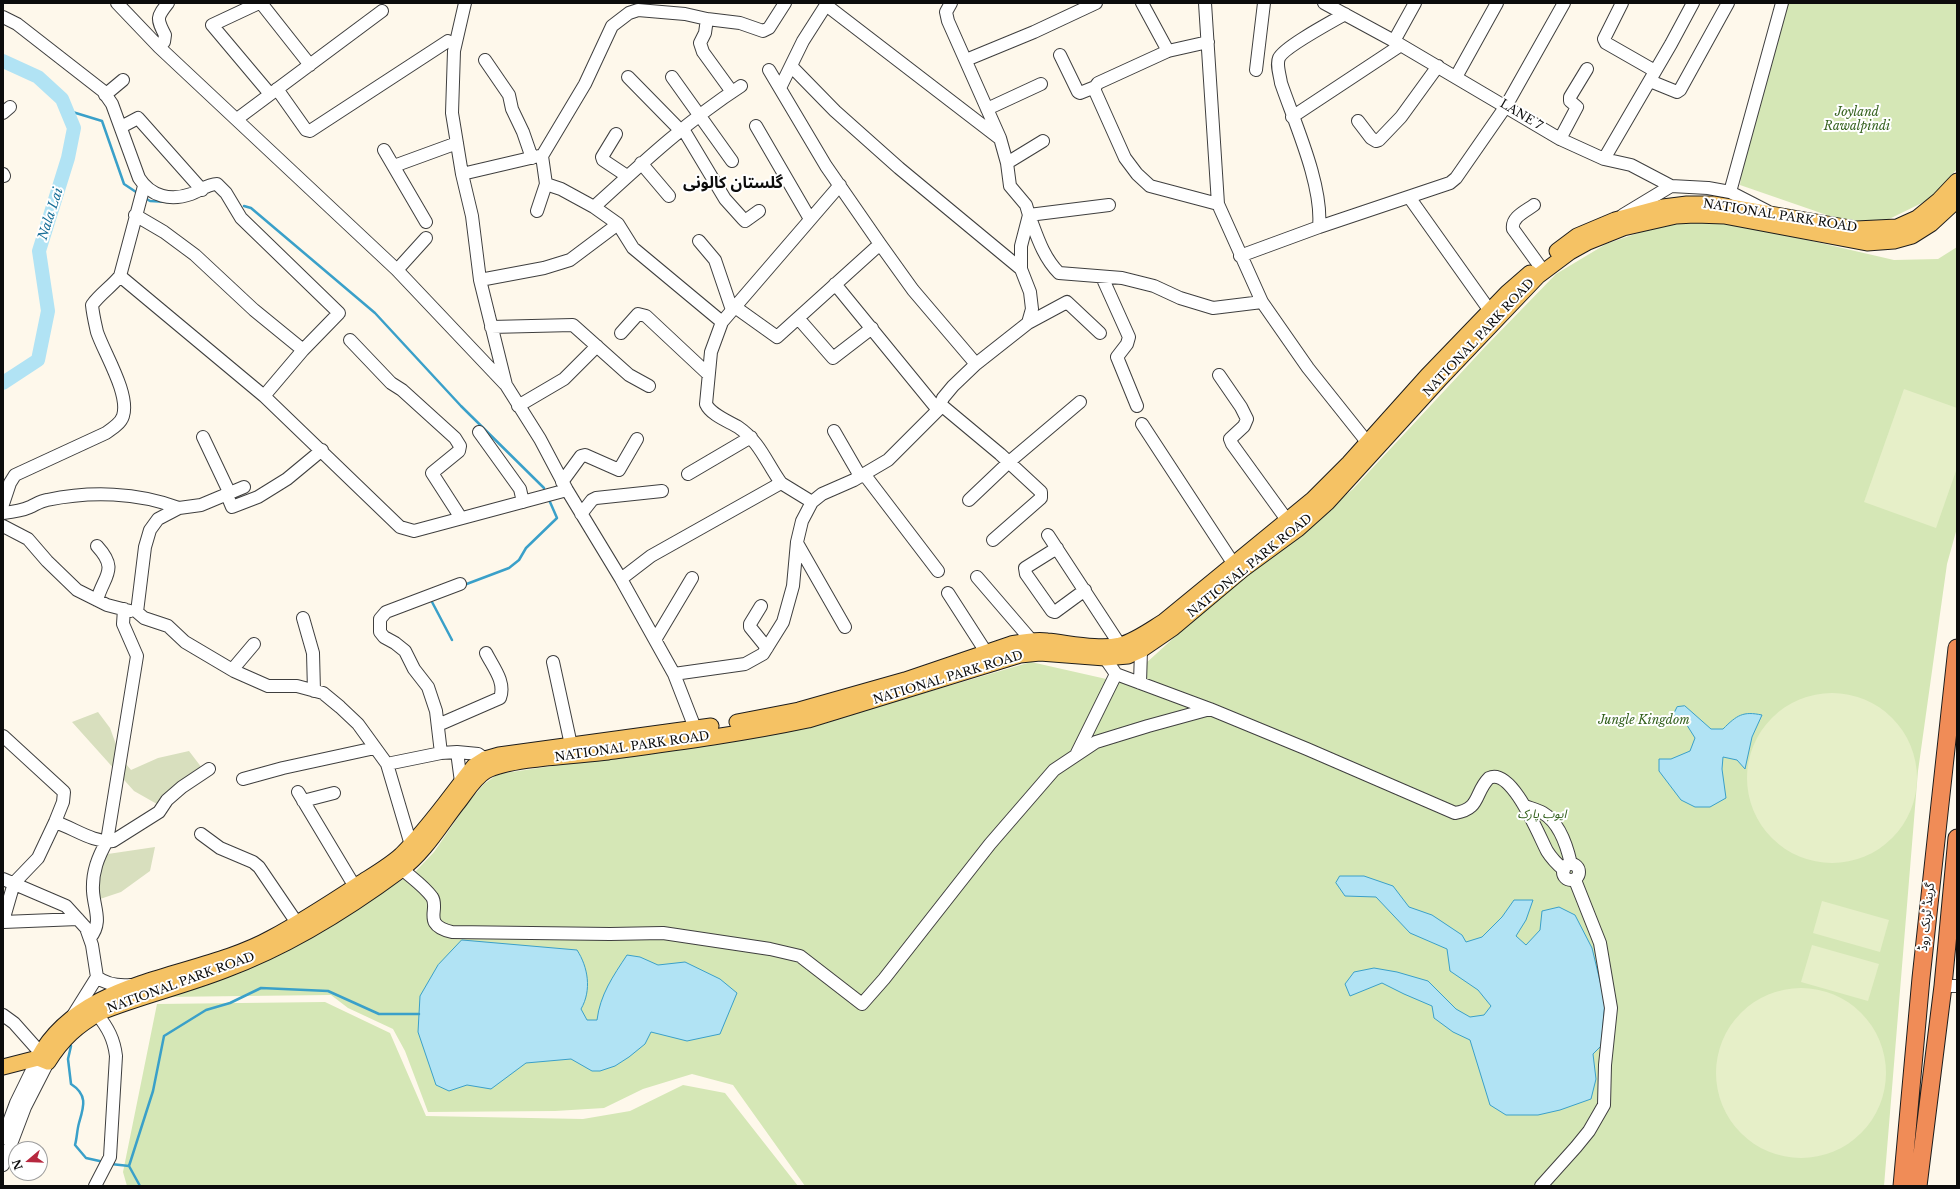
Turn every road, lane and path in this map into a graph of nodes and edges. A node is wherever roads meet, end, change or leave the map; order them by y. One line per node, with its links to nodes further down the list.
1 (117, 3): 27 (street)
2 (168, 3): 27 (street)
3 (260, 3): 32 (street); 46 (street)
4 (465, 3): 61 (street)
5 (785, 3): 23 (street)
6 (951, 3): 31 (street)
7 (1096, 3): 31 (street)
8 (1142, 3): 28 (street)
9 (1204, 3): 25 (street)
10 (1264, 3): 37 (street)
11 (1415, 3): 26 (street)
12 (1497, 3): 41 (street)
13 (1564, 3): 48 (street)
14 (1622, 3): 38 (street)
15 (1693, 3): 38 (street)
16 (1728, 3): 38 (street)
17 (1782, 3): 76 (street)
18 (826, 4): 33 (street); 58 (street)
19 (1329, 4): 21 (street, LANE 7)
20 (382, 11): 32 (street)
21 (1345, 14): 26 (street, LANE 7); 51 (street)
22 (3, 17): 47 (street)
23 (707, 19): 50 (street); 63 (street)
24 (448, 41): 46 (street)
25 (1208, 42): 28 (street); 81 (street)
26 (1397, 43): 34 (street, LANE 7); 51 (street)
27 (160, 47): 52 (street)
28 (1168, 51): 44 (street)
29 (1060, 55): 44 (street)
30 (485, 60): 63 (street)
31 (966, 60): 49 (street)
32 (310, 65): 46 (street)
33 (791, 66): 45 (street); 100 (street)
34 (1438, 66): 41 (street, LANE 7); 53 (street)
35 (1587, 69): 59 (street)
36 (769, 70): 45 (street)
37 (1256, 70)
38 (1653, 76): 64 (street)
39 (628, 77): 56 (street)
40 (672, 77): 50 (street)
41 (1456, 77): 48 (street, LANE 7)
42 (123, 80): 47 (street)
43 (1041, 84): 49 (street)
44 (1095, 87): 81 (street)
45 (780, 88): 73 (street)
46 (274, 92): 52 (street)
47 (105, 95): 55 (street)
48 (1506, 106): 59 (street, LANE 7); 79 (street)
49 (987, 109): 58 (street)
50 (701, 116): 56 (street); 65 (street)
51 (1292, 116): 94 (street)
52 (237, 119): 101 (street)
53 (1358, 121)
54 (756, 126): 90 (street)
55 (121, 127): 75 (street); 77 (street)
56 (682, 130): 66 (street); 86 (street)
57 (616, 134): 70 (street)
58 (1000, 138): 67 (street)
59 (1560, 139): 64 (street, LANE 7)
60 (1043, 141): 67 (street)
61 (457, 143): 68 (street); 69 (street)
62 (384, 150): 68 (street)
63 (537, 157): 69 (street); 72 (street)
64 (1604, 159): 74 (street, LANE 7)
65 (732, 161)
66 (641, 163): 70 (street); 78 (street)
67 (1007, 163): 89 (street)
68 (394, 166): 92 (street)
69 (462, 174): 104 (street)
70 (627, 176): 84 (street)
71 (1957, 181): 87 (main road, NATIONAL PARK ROAD)
72 (546, 184): 84 (street); 85 (street)
73 (840, 185): 90 (street); 97 (street)
74 (1671, 186): 76 (street, LANE 7); 91 (street)
75 (202, 190): 77 (street); 119 (street)
76 (1730, 192): 87 (street, LANE 7)
77 (142, 194): 88 (street)
78 (669, 196)
79 (1409, 197): 94 (street); 109 (street)
80 (1957, 200): 105 (main road, NATIONAL PARK ROAD)
81 (1218, 204): 98 (street)
82 (1109, 205): 89 (street)
83 (1534, 205): 99 (street)
84 (594, 207): 93 (street)
85 (537, 211)
86 (759, 211)
87 (1774, 214): 91 (main road, NATIONAL PARK ROAD)
88 (136, 215): 102 (street); 119 (street)
89 (1029, 215): 100 (street); 103 (street)
90 (810, 219): 108 (street)
91 (1615, 220): 99 (main road, NATIONAL PARK ROAD)
92 (426, 222)
93 (618, 224): 104 (street); 111 (street)
94 (1319, 227): 98 (street)
95 (426, 238): 101 (street)
96 (699, 241): 108 (street)
97 (880, 244): 106 (street); 120 (street)
98 (1240, 256): 107 (street)
99 (1539, 266): 105 (main road, NATIONAL PARK ROAD)
100 (1021, 269): 112 (street)
101 (397, 270): 123 (street)
102 (120, 276): 125 (street); 149 (street)
103 (1102, 277): 107 (street); 128 (street)
104 (480, 280): 113 (street)
105 (1527, 281): 109 (main road, NATIONAL PARK ROAD); 181 (main road, NATIONAL PARK ROAD)
106 (836, 284): 110 (street); 114 (street)
107 (1262, 302): 136 (street)
108 (733, 308): 110 (street); 111 (street)
109 (1490, 311): 136 (main road, NATIONAL PARK ROAD)
110 (798, 318): 114 (street)
111 (722, 322): 121 (street)
112 (1028, 323): 116 (street); 120 (street)
113 (491, 327): 118 (street); 123 (street)
114 (872, 328): 129 (street)
115 (621, 333): 121 (street)
116 (1100, 333)
117 (350, 340): 153 (street)
118 (597, 346): 124 (street); 127 (street)
119 (303, 350): 125 (street)
120 (976, 364): 129 (street)
121 (708, 374): 134 (street)
122 (1219, 375): 154 (street)
123 (506, 385): 127 (street)
124 (649, 386)
125 (264, 396): 137 (street)
126 (1080, 402): 138 (street)
127 (518, 406): 142 (street)
128 (1137, 406)
129 (939, 407): 138 (street); 140 (street)
130 (1142, 424): 161 (street)
131 (834, 431): 140 (street)
132 (479, 432): 147 (street)
133 (203, 437): 145 (street)
134 (751, 437): 139 (street); 141 (street)
135 (637, 439): 142 (street)
136 (1367, 442): 154 (main road, NATIONAL PARK ROAD)
137 (322, 450): 145 (street); 153 (street)
138 (1008, 462): 146 (street); 157 (street)
139 (688, 474)
140 (862, 475): 148 (street); 162 (street)
141 (780, 483): 148 (street); 165 (street)
142 (564, 486): 147 (street); 152 (street)
143 (244, 487): 145 (street)
144 (662, 491): 152 (street)
145 (229, 494): 150 (street)
146 (969, 500)
147 (523, 502): 153 (street)
148 (812, 502): 158 (street)
149 (3, 504)
150 (179, 508): 151 (street); 172 (street)
151 (3, 513)
152 (581, 514): 165 (street)
153 (461, 518)
154 (1287, 520): 161 (main road, NATIONAL PARK ROAD)
155 (3, 526): 169 (street)
156 (1048, 535): 160 (street)
157 (993, 540)
158 (797, 543): 174 (street); 179 (street)
159 (97, 546): 169 (street)
160 (1056, 548): 167 (street); 167 (street)
161 (1233, 563): 178 (main road, NATIONAL PARK ROAD)
162 (938, 571)
163 (692, 578): 175 (street)
164 (977, 578): 176 (street)
165 (621, 579): 175 (street)
166 (460, 584): 193 (street)
167 (1084, 590): 178 (street)
168 (948, 593): 182 (street)
169 (97, 600): 171 (street)
170 (761, 606): 179 (street)
171 (124, 609): 172 (street); 212 (street)
172 (137, 612): 186 (street)
173 (303, 618): 190 (street)
174 (845, 627)
175 (655, 640): 187 (street)
176 (1032, 641): 182 (main road, NATIONAL PARK ROAD); 183 (main road, NATIONAL PARK ROAD)
177 (254, 644): 186 (street)
178 (1120, 644): 183 (main road, NATIONAL PARK ROAD)
179 (767, 648): 187 (street)
180 (1957, 648): 235 (highway, گرینڈ ٹرنک روڈ)
181 (1141, 650): 183 (main road, NATIONAL PARK ROAD); 189 (street)
182 (986, 652): 192 (main road, NATIONAL PARK ROAD)
183 (1104, 652): 188 (street); 192 (main road, NATIONAL PARK ROAD)
184 (486, 653): 193 (street)
185 (554, 662): 196 (street)
186 (232, 670): 190 (street)
187 (674, 674): 194 (street)
188 (1116, 674): 189 (street); 201 (street)
189 (1140, 683): 191 (street)
190 (314, 691): 197 (street)
191 (1190, 708): 201 (street); 208 (street)
192 (820, 710): 194 (main road, NATIONAL PARK ROAD); 198 (main road, NATIONAL PARK ROAD)
193 (438, 725): 200 (street)
194 (695, 728): 198 (main road, NATIONAL PARK ROAD)
195 (3, 736): 209 (street)
196 (571, 745): 198 (main road, NATIONAL PARK ROAD); 202 (main road, NATIONAL PARK ROAD)
197 (375, 748): 203 (street); 205 (street)
198 (590, 748): 215 (main road, NATIONAL PARK ROAD)
199 (457, 752): 200 (street); 202 (street); 206 (street)
200 (441, 753): 203 (street)
201 (1077, 753): 215 (street)
202 (485, 759): 206 (main road, NATIONAL PARK ROAD)
203 (387, 764): 213 (street)
204 (209, 769): 212 (street)
205 (243, 779)
206 (461, 782): 213 (main road, NATIONAL PARK ROAD)
207 (334, 793): 217 (street)
208 (1525, 806): 214 (street); 214 (street)
209 (55, 822): 212 (street); 216 (street)
210 (201, 834): 220 (street)
211 (1957, 838): 224 (highway, گرینڈ ٹرنک روڈ)
212 (107, 841): 221 (street)
213 (411, 845): 217 (main road, NATIONAL PARK ROAD)
214 (1567, 867): 234 (street)
215 (402, 869): 225 (main road, NATIONAL PARK ROAD)
216 (8, 881): 218 (street); 219 (street)
217 (355, 887): 220 (main road, NATIONAL PARK ROAD)
218 (78, 919): 219 (street); 221 (street)
219 (3, 921)
220 (297, 923): 223 (main road, NATIONAL PARK ROAD)
221 (90, 938): 222 (street)
222 (97, 977): 223 (street); 227 (street)
223 (144, 984): 227 (main road, NATIONAL PARK ROAD)
224 (1950, 986): 236 (highway, گرینڈ ٹرنک روڈ)
225 (97, 1014): 228 (main road, NATIONAL PARK ROAD); 233 (street)
226 (3, 1015): 228 (street)
227 (72, 1018): 228 (main road, NATIONAL PARK ROAD)
228 (44, 1054): 229 (main road); 230 (street, NATIONAL PARK ROAD); 232 (street, NATIONAL PARK ROAD)
229 (4, 1063): 230 (street)
230 (25, 1084): 231 (street, NATIONAL PARK ROAD)
231 (3, 1138)
232 (3, 1164)
233 (95, 1186)
234 (1541, 1186)
235 (1902, 1186)
236 (1918, 1186)

